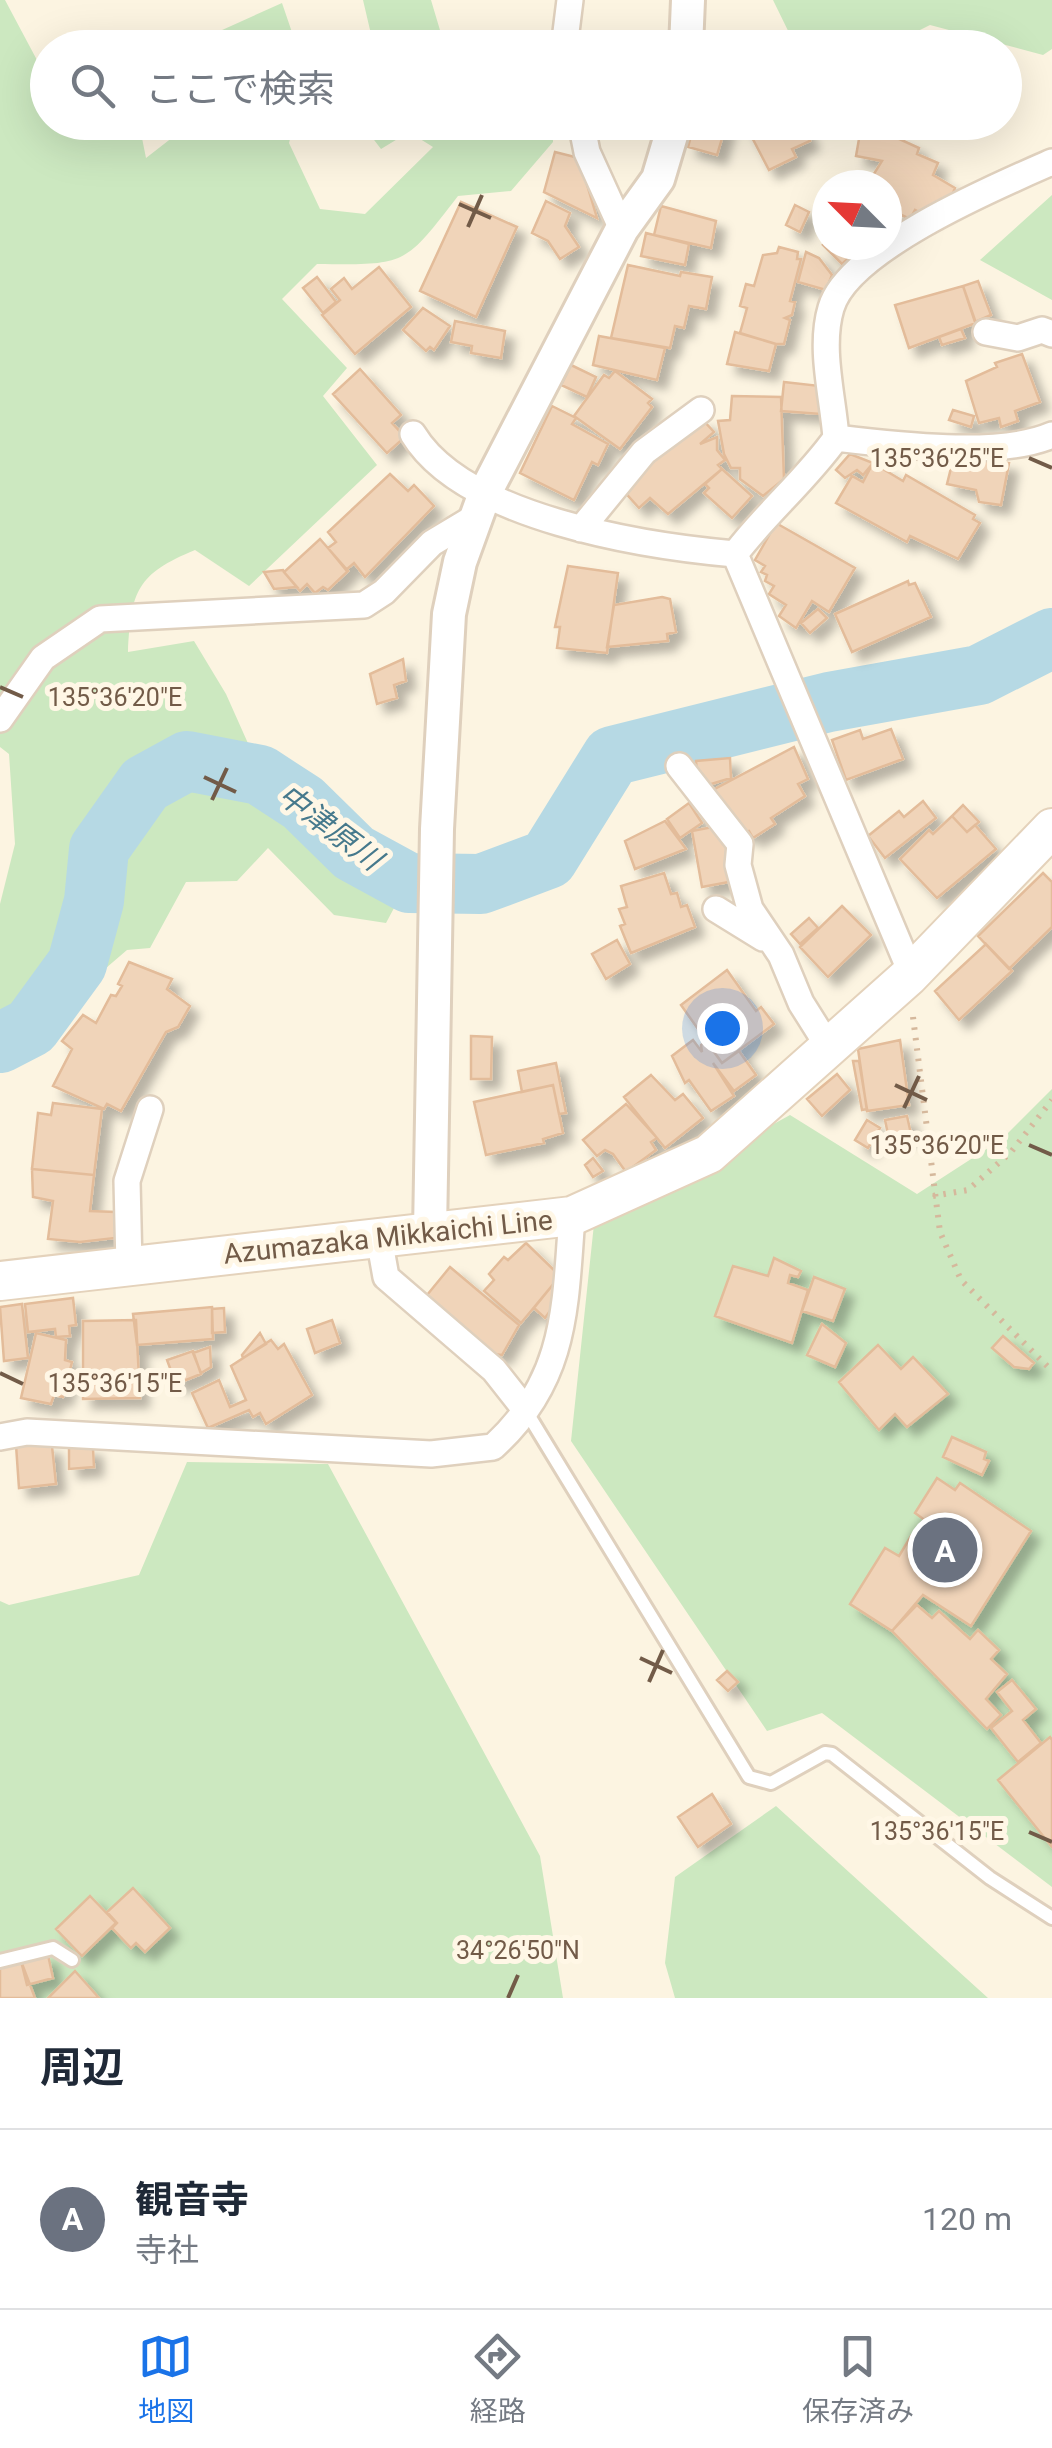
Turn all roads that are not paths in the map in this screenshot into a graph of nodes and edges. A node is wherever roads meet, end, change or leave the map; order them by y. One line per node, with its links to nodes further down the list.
1 (570, 0): 3 (street)
2 (688, 0): 4 (street)
3 (566, 30)
4 (687, 30)
5 (585, 140): 8 (street)
6 (669, 140): 8 (street)
7 (1052, 162): 14 (street)
8 (622, 229): 15 (street)
9 (986, 332): 10 (street)
10 (1052, 334)
11 (701, 410): 16 (street)
12 (413, 434): 15 (street)
13 (1052, 435): 14 (street)
14 (836, 438): 17 (street)
15 (481, 504): 16 (street); 18 (street); 27 (street)
16 (581, 528): 17 (street)
17 (736, 554): 23 (street)
18 (0, 719)
19 (680, 766): 22 (street)
20 (1052, 828): 23 (main road, Azumazaka Mikkaichi Line)
21 (716, 909): 22 (street)
22 (767, 940): 24 (street)
23 (908, 976): 24 (main road, Azumazaka Mikkaichi Line)
24 (830, 1049): 26 (main road, Azumazaka Mikkaichi Line)
25 (150, 1109): 29 (street)
26 (572, 1216): 27 (main road, Azumazaka Mikkaichi Line); 31 (street)
27 (430, 1232): 28 (main road, Azumazaka Mikkaichi Line)
28 (379, 1238): 29 (main road, Azumazaka Mikkaichi Line); 31 (street)
29 (129, 1266): 30 (main road, Azumazaka Mikkaichi Line)
30 (0, 1281)
31 (524, 1408): 32 (street); 33 (lane)
32 (0, 1437)
33 (1052, 1918)
34 (72, 1960): 35 (lane)
35 (0, 1961)

